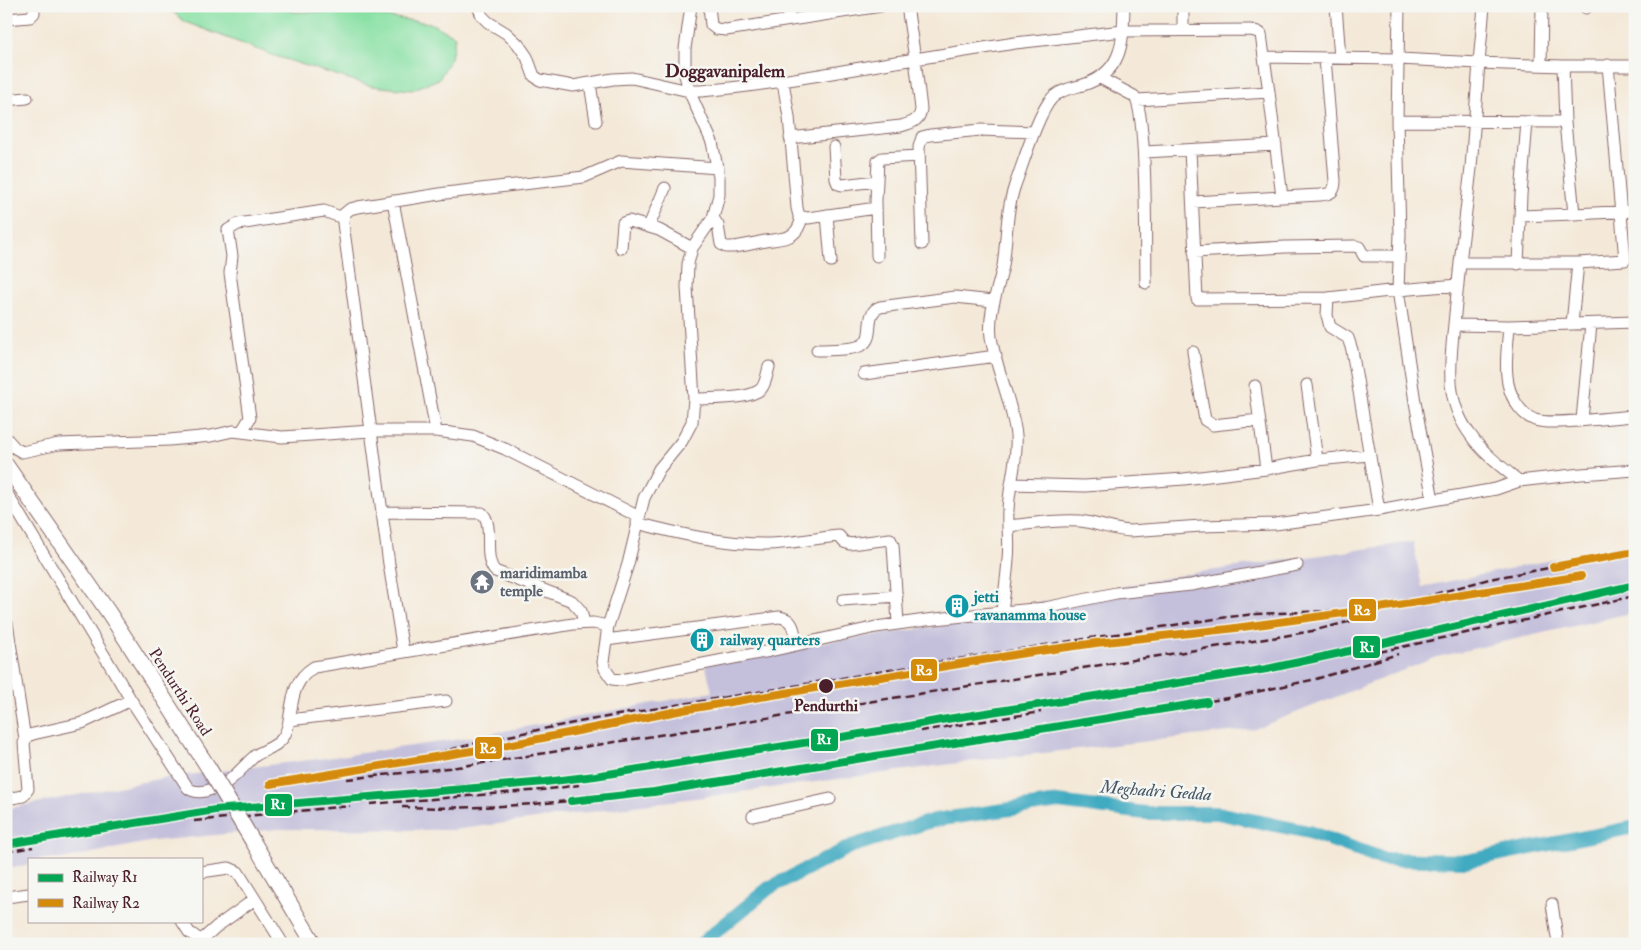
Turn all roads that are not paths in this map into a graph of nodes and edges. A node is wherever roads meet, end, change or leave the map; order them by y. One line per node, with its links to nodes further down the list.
1 (34, 6): 16 (street)
2 (478, 6): 32 (street)
3 (691, 6): 33 (street)
4 (709, 6): 17 (street)
5 (788, 6): 17 (street)
6 (882, 6): 15 (street)
7 (907, 6): 24 (street)
8 (1124, 6): 19 (street)
9 (1183, 6): 18 (street)
10 (1336, 6): 22 (street)
11 (1392, 6): 23 (street)
12 (1399, 6): 23 (street)
13 (1484, 6): 25 (street)
14 (1542, 6): 26 (street)
15 (849, 9): 17 (street)
16 (6, 19)
17 (789, 19)
18 (1183, 30): 19 (street); 20 (street)
19 (1123, 31): 24 (street); 30 (street)
20 (1264, 57): 21 (street); 34 (street)
21 (1325, 58): 22 (street); 53 (street)
22 (1340, 58): 23 (street)
23 (1396, 58): 25 (street); 38 (street); 71 (street)
24 (915, 60): 31 (street); 44 (street)
25 (1479, 63): 26 (street); 39 (street)
26 (1541, 65): 28 (street)
27 (1608, 65): 28 (street); 29 (street); 57 (street)
28 (1563, 66): 42 (street)
29 (1635, 66)
30 (1100, 78): 37 (street); 43 (street)
31 (783, 82): 33 (street); 44 (street)
32 (590, 84): 33 (street); 40 (street)
33 (689, 91): 50 (street)
34 (1269, 92): 37 (street); 45 (street)
35 (27, 98): 36 (street)
36 (6, 100)
37 (1137, 100): 48 (street)
38 (1397, 121): 39 (street); 79 (street)
39 (1475, 121): 41 (street); 74 (street)
40 (596, 122)
41 (1527, 122): 42 (street); 61 (street)
42 (1565, 122): 59 (street)
43 (1034, 132): 49 (street); 81 (street)
44 (790, 138): 62 (street)
45 (1276, 145): 47 (street); 53 (street)
46 (834, 147): 51 (street)
47 (1190, 150): 48 (street); 55 (street)
48 (1144, 152): 77 (street)
49 (919, 156): 51 (street); 66 (street)
50 (718, 168): 54 (street); 64 (street)
51 (877, 181): 56 (street)
52 (665, 188): 65 (street)
53 (1282, 197): 55 (street)
54 (393, 201): 63 (street); 100 (street)
55 (1193, 202): 69 (street)
56 (876, 208): 60 (street); 70 (street)
57 (1621, 211): 58 (street); 59 (street); 72 (street)
58 (1635, 211)
59 (1574, 214): 61 (street)
60 (827, 215): 62 (street); 73 (street)
61 (1520, 216): 76 (street)
62 (802, 217): 64 (street)
63 (343, 218): 98 (street); 99 (street)
64 (713, 218): 68 (street)
65 (649, 226): 67 (street); 68 (street)
66 (922, 244)
67 (620, 248)
68 (692, 248): 94 (street)
69 (1194, 252): 71 (street); 80 (street)
70 (877, 256)
71 (1392, 256): 79 (street)
72 (1630, 260): 75 (street)
73 (831, 261)
74 (1460, 263): 76 (street); 78 (street)
75 (1578, 263): 76 (street); 83 (street)
76 (1518, 264)
77 (1146, 283)
78 (1458, 285): 79 (street); 85 (street)
79 (1398, 290): 80 (street); 110 (street)
80 (1328, 298): 102 (street)
81 (993, 301): 87 (street); 89 (street)
82 (1635, 322): 84 (street)
83 (1572, 324): 84 (street); 86 (street)
84 (1591, 324): 97 (street)
85 (1454, 325): 86 (street); 107 (street)
86 (1509, 326): 97 (street)
87 (817, 350)
88 (1193, 352): 96 (street)
89 (996, 356): 91 (street); 108 (street)
90 (768, 367): 94 (street)
91 (864, 374)
92 (1307, 385): 103 (street)
93 (1255, 386): 96 (street)
94 (694, 399): 113 (street)
95 (1635, 416): 97 (street)
96 (1260, 420): 105 (street)
97 (1582, 420)
98 (242, 431): 99 (street); 101 (street)
99 (371, 431): 100 (street); 112 (street)
100 (436, 431): 113 (street)
101 (6, 438)
102 (1370, 455): 103 (street); 111 (street)
103 (1317, 460): 105 (street)
104 (6, 465): 142 (main road, Pendurthi Road, bridge)
105 (1266, 469): 108 (street)
106 (1635, 470): 107 (street)
107 (1519, 482): 110 (street)
108 (1011, 484): 114 (street)
109 (6, 492): 127 (street)
110 (1434, 500): 111 (street)
111 (1379, 510): 114 (street)
112 (382, 512): 120 (street); 125 (street)
113 (638, 520): 116 (street); 122 (street)
114 (1008, 526): 118 (street)
115 (1297, 565): 118 (street)
116 (897, 596): 117 (street); 121 (street)
117 (843, 600)
118 (1002, 612): 121 (street)
119 (7, 623): 126 (street)
120 (584, 623): 122 (street); 125 (street)
121 (898, 624): 124 (street)
122 (608, 626): 123 (street)
123 (606, 640): 124 (street); 124 (street)
124 (797, 645)
125 (403, 651): 129 (street)
126 (11, 680): 130 (street)
127 (131, 700): 129 (street); 130 (street)
128 (446, 701): 129 (street)
129 (289, 720)
130 (25, 739): 131 (street)
131 (6, 799)
132 (830, 799): 133 (street)
133 (753, 816)
134 (202, 872): 137 (street)
135 (28, 894): 136 (street)
136 (6, 897)
137 (255, 899): 140 (street); 141 (street)
138 (1552, 904): 143 (street)
139 (183, 922): 140 (street)
140 (198, 942)
141 (283, 944)
142 (314, 944)
143 (1558, 944)

